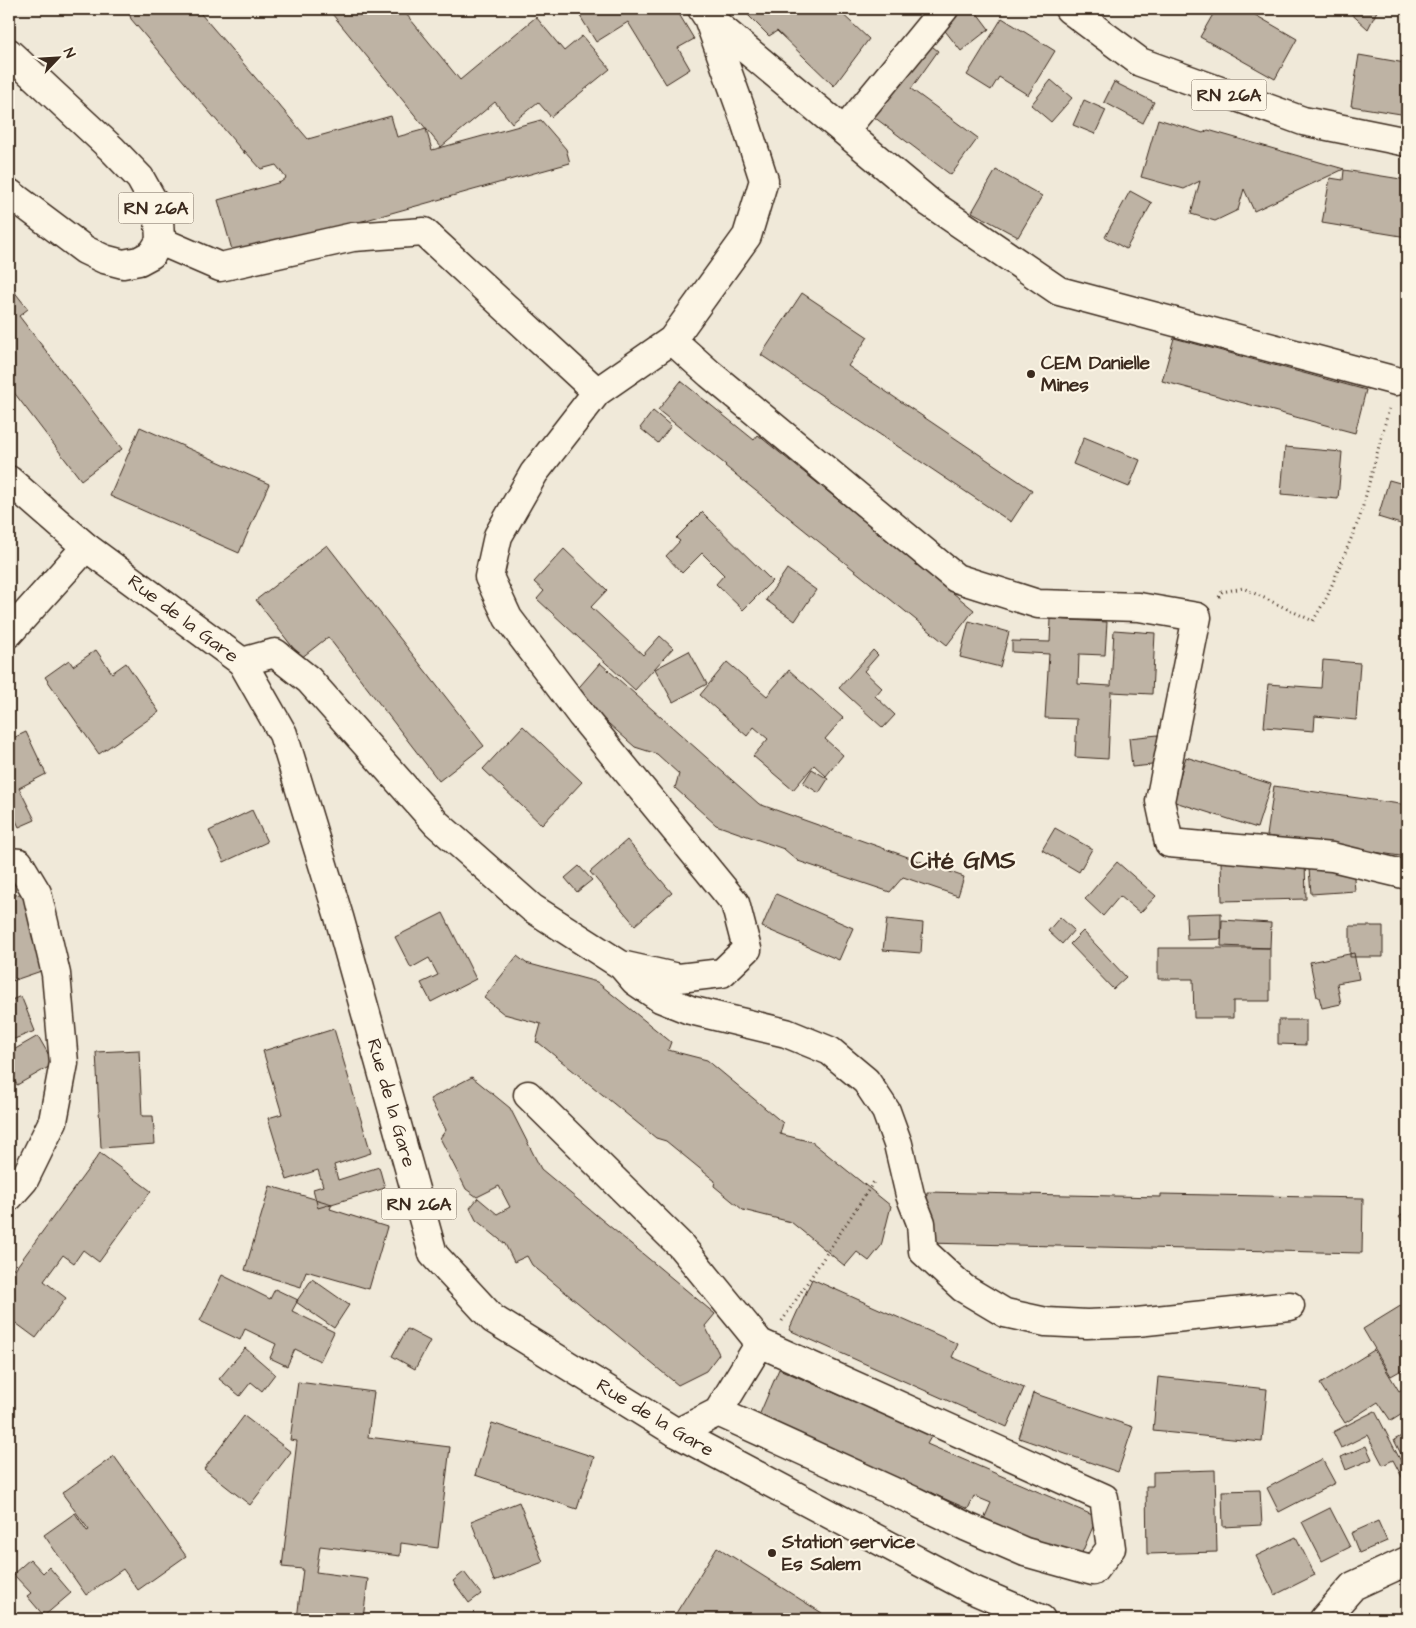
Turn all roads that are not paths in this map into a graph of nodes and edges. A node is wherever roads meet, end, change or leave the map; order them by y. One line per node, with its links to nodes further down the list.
1 (944, 9): 5 (street)
2 (1068, 9): 6 (street, RN 26A)
3 (705, 13): 5 (street); 9 (street)
4 (9, 53): 8 (street, RN 26A)
5 (844, 131): 10 (street)
6 (1407, 142)
7 (9, 193): 8 (street, RN 26A)
8 (160, 241): 11 (street)
9 (672, 340): 11 (street); 17 (street)
10 (1396, 382)
11 (597, 392): 18 (street)
12 (9, 480): 13 (street, RN 26A)
13 (86, 547): 14 (street); 15 (street, Rue de la Gare / RN 26A)
14 (9, 633)
15 (242, 662): 18 (street); 24 (street, Rue de la Gare / RN 26A)
16 (9, 862): 20 (street)
17 (1407, 875)
18 (621, 965): 21 (street)
19 (528, 1095): 22 (street)
20 (9, 1197)
21 (1290, 1306)
22 (760, 1343): 23 (street); 23 (street)
23 (718, 1412): 24 (street)
24 (677, 1433): 26 (street, Rue de la Gare / RN 26A)
25 (1407, 1561): 27 (street)
26 (1041, 1619)
27 (1324, 1619)

